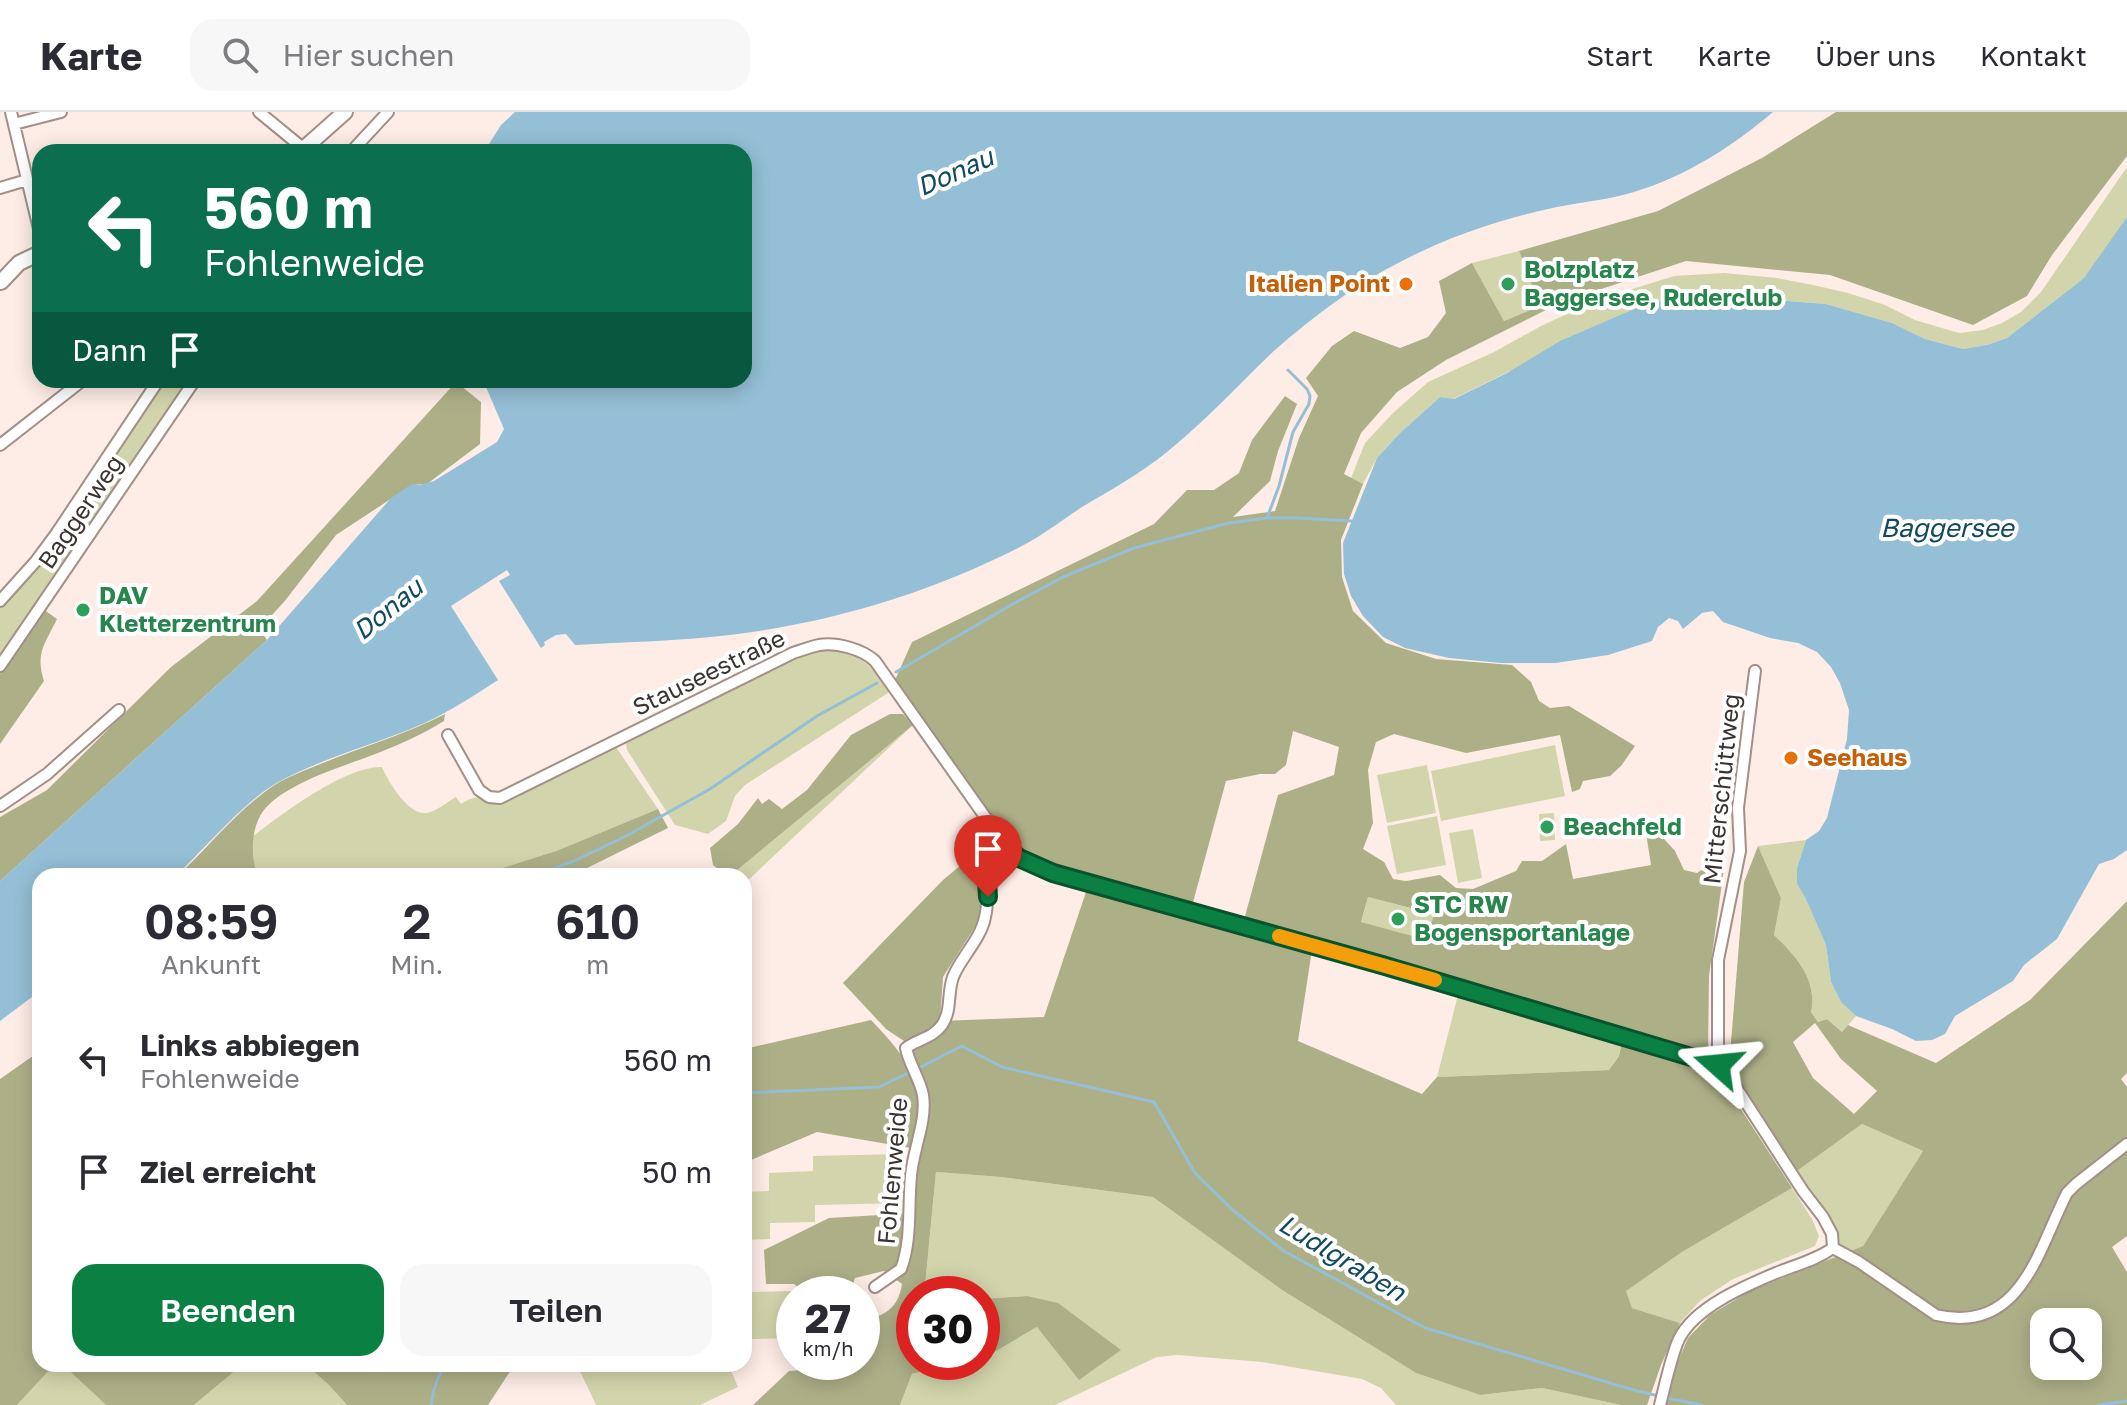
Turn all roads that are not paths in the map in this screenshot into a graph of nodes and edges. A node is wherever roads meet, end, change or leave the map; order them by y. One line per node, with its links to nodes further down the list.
1 (61, 112): 5 (street)
2 (259, 112): 6 (street)
3 (345, 112): 7 (street)
4 (388, 112): 8 (street)
5 (12, 118): 9 (street)
6 (294, 144)
7 (310, 144)
8 (358, 144)
9 (27, 180): 10 (street); 11 (street)
10 (0, 188)
11 (32, 200)
12 (32, 257): 13 (street)
13 (0, 282)
14 (73, 388): 17 (street)
15 (153, 388): 18 (street)
16 (190, 388): 19 (street, Baggerweg)
17 (0, 445)
18 (0, 601)
19 (0, 666)
20 (1755, 671): 25 (street, Mitterschüttweg)
21 (119, 710): 23 (street)
22 (448, 735): 24 (street, Stauseestraße)
23 (0, 806)
24 (1005, 845): 25 (street, Stauseestraße); 28 (street, Fohlenweide)
25 (1718, 1065): 27 (street)
26 (2127, 1144): 27 (street)
27 (1833, 1248): 29 (street)
28 (880, 1284)
29 (1660, 1405)

